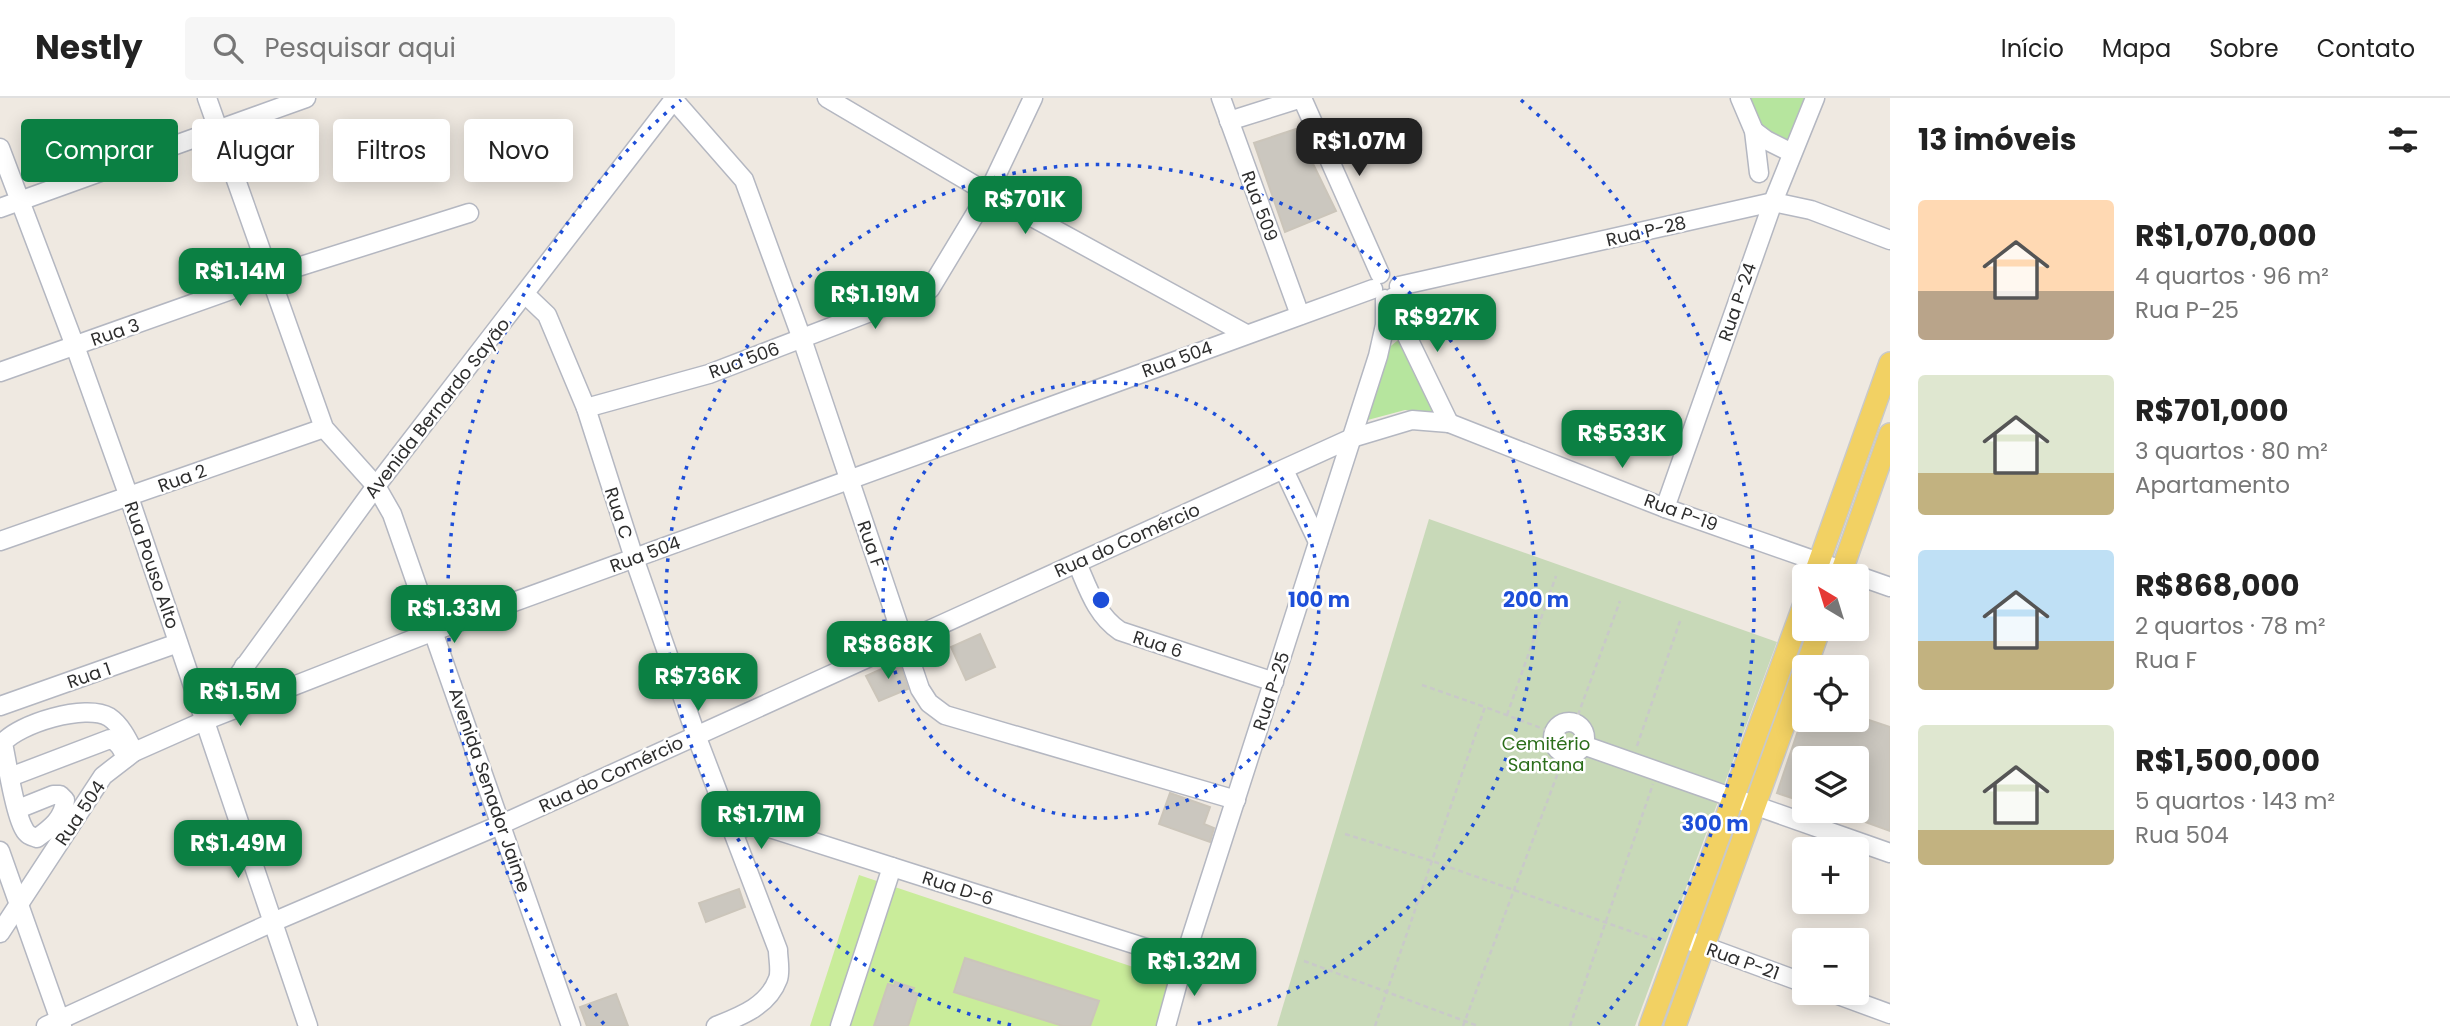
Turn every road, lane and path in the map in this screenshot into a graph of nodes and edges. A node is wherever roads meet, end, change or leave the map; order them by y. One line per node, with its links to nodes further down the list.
1 (207, 98): 10 (street, Avenida Senador Jaime)
2 (306, 98): 11 (street)
3 (827, 98): 19 (street)
4 (1033, 98): 19 (street, Rua 506)
5 (1221, 98): 12 (street, Rua 509)
6 (1302, 98): 12 (street); 26 (street, Rua P-25)
7 (1740, 98): 13 (street)
8 (1815, 98): 16 (street, Rua P-24)
9 (674, 99): 27 (street, Avenida Bernardo Sayão); 31 (street, Rua F)
10 (214, 119)
11 (248, 119)
12 (1229, 121): 28 (street, Rua 509)
13 (1754, 131): 16 (street); 17 (street)
14 (192, 139): 20 (street)
15 (0, 148): 20 (street, Rua Pouso Alto)
16 (1792, 153): 21 (street, Rua P-24)
17 (1759, 173)
18 (236, 182): 25 (street, Avenida Senador Jaime)
19 (988, 194): 30 (street); 31 (street, Rua 506)
20 (20, 201): 22 (street); 32 (street, Rua Pouso Alto)
21 (1773, 202): 24 (street, Rua P-28); 26 (street, Rua P-28); 46 (street, Rua P-24)
22 (0, 208)
23 (469, 213): 25 (street, Rua 3)
24 (1890, 240)
25 (270, 277): 32 (street, Rua 3); 39 (street, Avenida Senador Jaime)
26 (1386, 289): 28 (street, Rua 504); 29 (street, Rua P-25); 33 (street, Rua P-25)
27 (526, 295): 36 (street, Rua C); 44 (street, Avenida Bernardo Sayão)
28 (1300, 314): 30 (street, Rua 504)
29 (1403, 328): 33 (street, Rua P-25); 38 (street, Rua P-25)
30 (1246, 334): 43 (street, Rua 504)
31 (802, 339): 36 (street, Rua 506); 43 (street, Rua F)
32 (75, 346): 35 (street, Rua 3); 45 (street, Rua Pouso Alto)
33 (1378, 356): 41 (street, Rua P-25)
34 (1890, 363): 37 (main road)
35 (0, 372)
36 (586, 408): 49 (street, Rua C)
37 (1882, 410): 52 (main road)
38 (1449, 423): 41 (street, Rua P-19); 46 (street, Rua P-19)
39 (324, 428): 44 (street, Avenida Senador Jaime); 45 (street, Rua 2)
40 (1890, 434): 53 (main road)
41 (1352, 438): 42 (street, Rua do Comércio); 48 (street, Rua P-25)
42 (1284, 470): 48 (street); 50 (street, Rua do Comércio)
43 (849, 480): 49 (street, Rua 504); 60 (street, Rua F)
44 (376, 486): 59 (street, Avenida Senador Jaime); 63 (street, Avenida Bernardo Sayão)
45 (129, 497): 47 (street, Rua 2); 62 (street, Rua Pouso Alto)
46 (1665, 508): 51 (street, Rua P-19)
47 (0, 541)
48 (1318, 542): 64 (street, Rua P-25)
49 (634, 558): 59 (street, Rua 504); 74 (street, Rua C)
50 (1077, 563): 60 (street, Rua do Comércio); 64 (street, Rua 6)
51 (1807, 564)
52 (1819, 564)
53 (1844, 564)
54 (1556, 576): 70 (path)
55 (1869, 581): 56 (street, Rua P-19)
56 (1890, 587)
57 (1620, 601): 72 (path)
58 (1680, 621): 78 (path)
59 (434, 631): 67 (street, Rua 504); 84 (street, Avenida Senador Jaime)
60 (904, 641): 74 (street, Rua do Comércio); 81 (street, Rua F)
61 (1793, 641): 82 (main road)
62 (178, 643): 68 (street, Rua 1); 71 (street, Rua Pouso Alto)
63 (244, 667): 67 (street); 71 (street, Avenida Bernardo Sayão)
64 (1274, 682): 81 (street, Rua P-25)
65 (1422, 685): 69 (path)
66 (1792, 697): 82 (main road)
67 (262, 699): 71 (street, Rua 504)
68 (0, 706)
69 (1485, 707): 70 (path); 89 (path)
70 (1507, 715): 73 (path)
71 (204, 721): 77 (street, Rua 504); 94 (street, Rua Pouso Alto)
72 (1575, 723): 73 (street); 75 (street)
73 (1554, 733): 76 (street)
74 (696, 735): 84 (street, Rua do Comércio); 85 (street, Rua C)
75 (1583, 745): 76 (street); 78 (street)
76 (1565, 754): 92 (path)
77 (130, 755): 80 (street); 80 (street); 93 (street, Rua 504)
78 (1631, 762): 79 (street)
79 (1658, 772): 82 (street); 95 (path)
80 (10, 777): 83 (street)
81 (1236, 800): 100 (street, Rua P-25)
82 (1744, 802): 88 (street); 97 (main road); 99 (main road)
83 (18, 809)
84 (502, 824): 94 (street, Rua do Comércio); 110 (street, Avenida Senador Jaime)
85 (733, 832): 90 (street, Rua D-6); 106 (street, Rua C)
86 (1345, 834): 89 (path)
87 (0, 851): 91 (street)
88 (1890, 853)
89 (1432, 861): 92 (path); 103 (path)
90 (892, 867): 100 (street, Rua D-6); 112 (street)
91 (3, 873): 93 (street)
92 (1514, 890): 95 (path); 107 (path)
93 (18, 906): 96 (street, Rua 504); 108 (street)
94 (273, 922): 108 (street, Rua do Comércio); 109 (street, Rua Pouso Alto)
95 (1605, 922): 98 (path); 117 (path)
96 (0, 933)
97 (1682, 939): 99 (street, Rua P-21); 118 (main road)
98 (1658, 941)
99 (1703, 946): 102 (street, Rua P-21); 119 (main road)
100 (1184, 960): 113 (street, Rua P-25)
101 (1304, 961): 103 (path)
102 (1792, 979)
103 (1387, 992): 107 (path); 114 (path)
104 (1865, 1005): 105 (street)
105 (1890, 1014)
106 (745, 1021): 111 (street)
107 (1465, 1021): 115 (path); 116 (path)
108 (56, 1024)
109 (307, 1026)
110 (571, 1026)
111 (716, 1026)
112 (840, 1026)
113 (1166, 1026)
114 (1375, 1026)
115 (1463, 1026)
116 (1478, 1026)
117 (1570, 1026)
118 (1650, 1026)
119 (1675, 1026)

